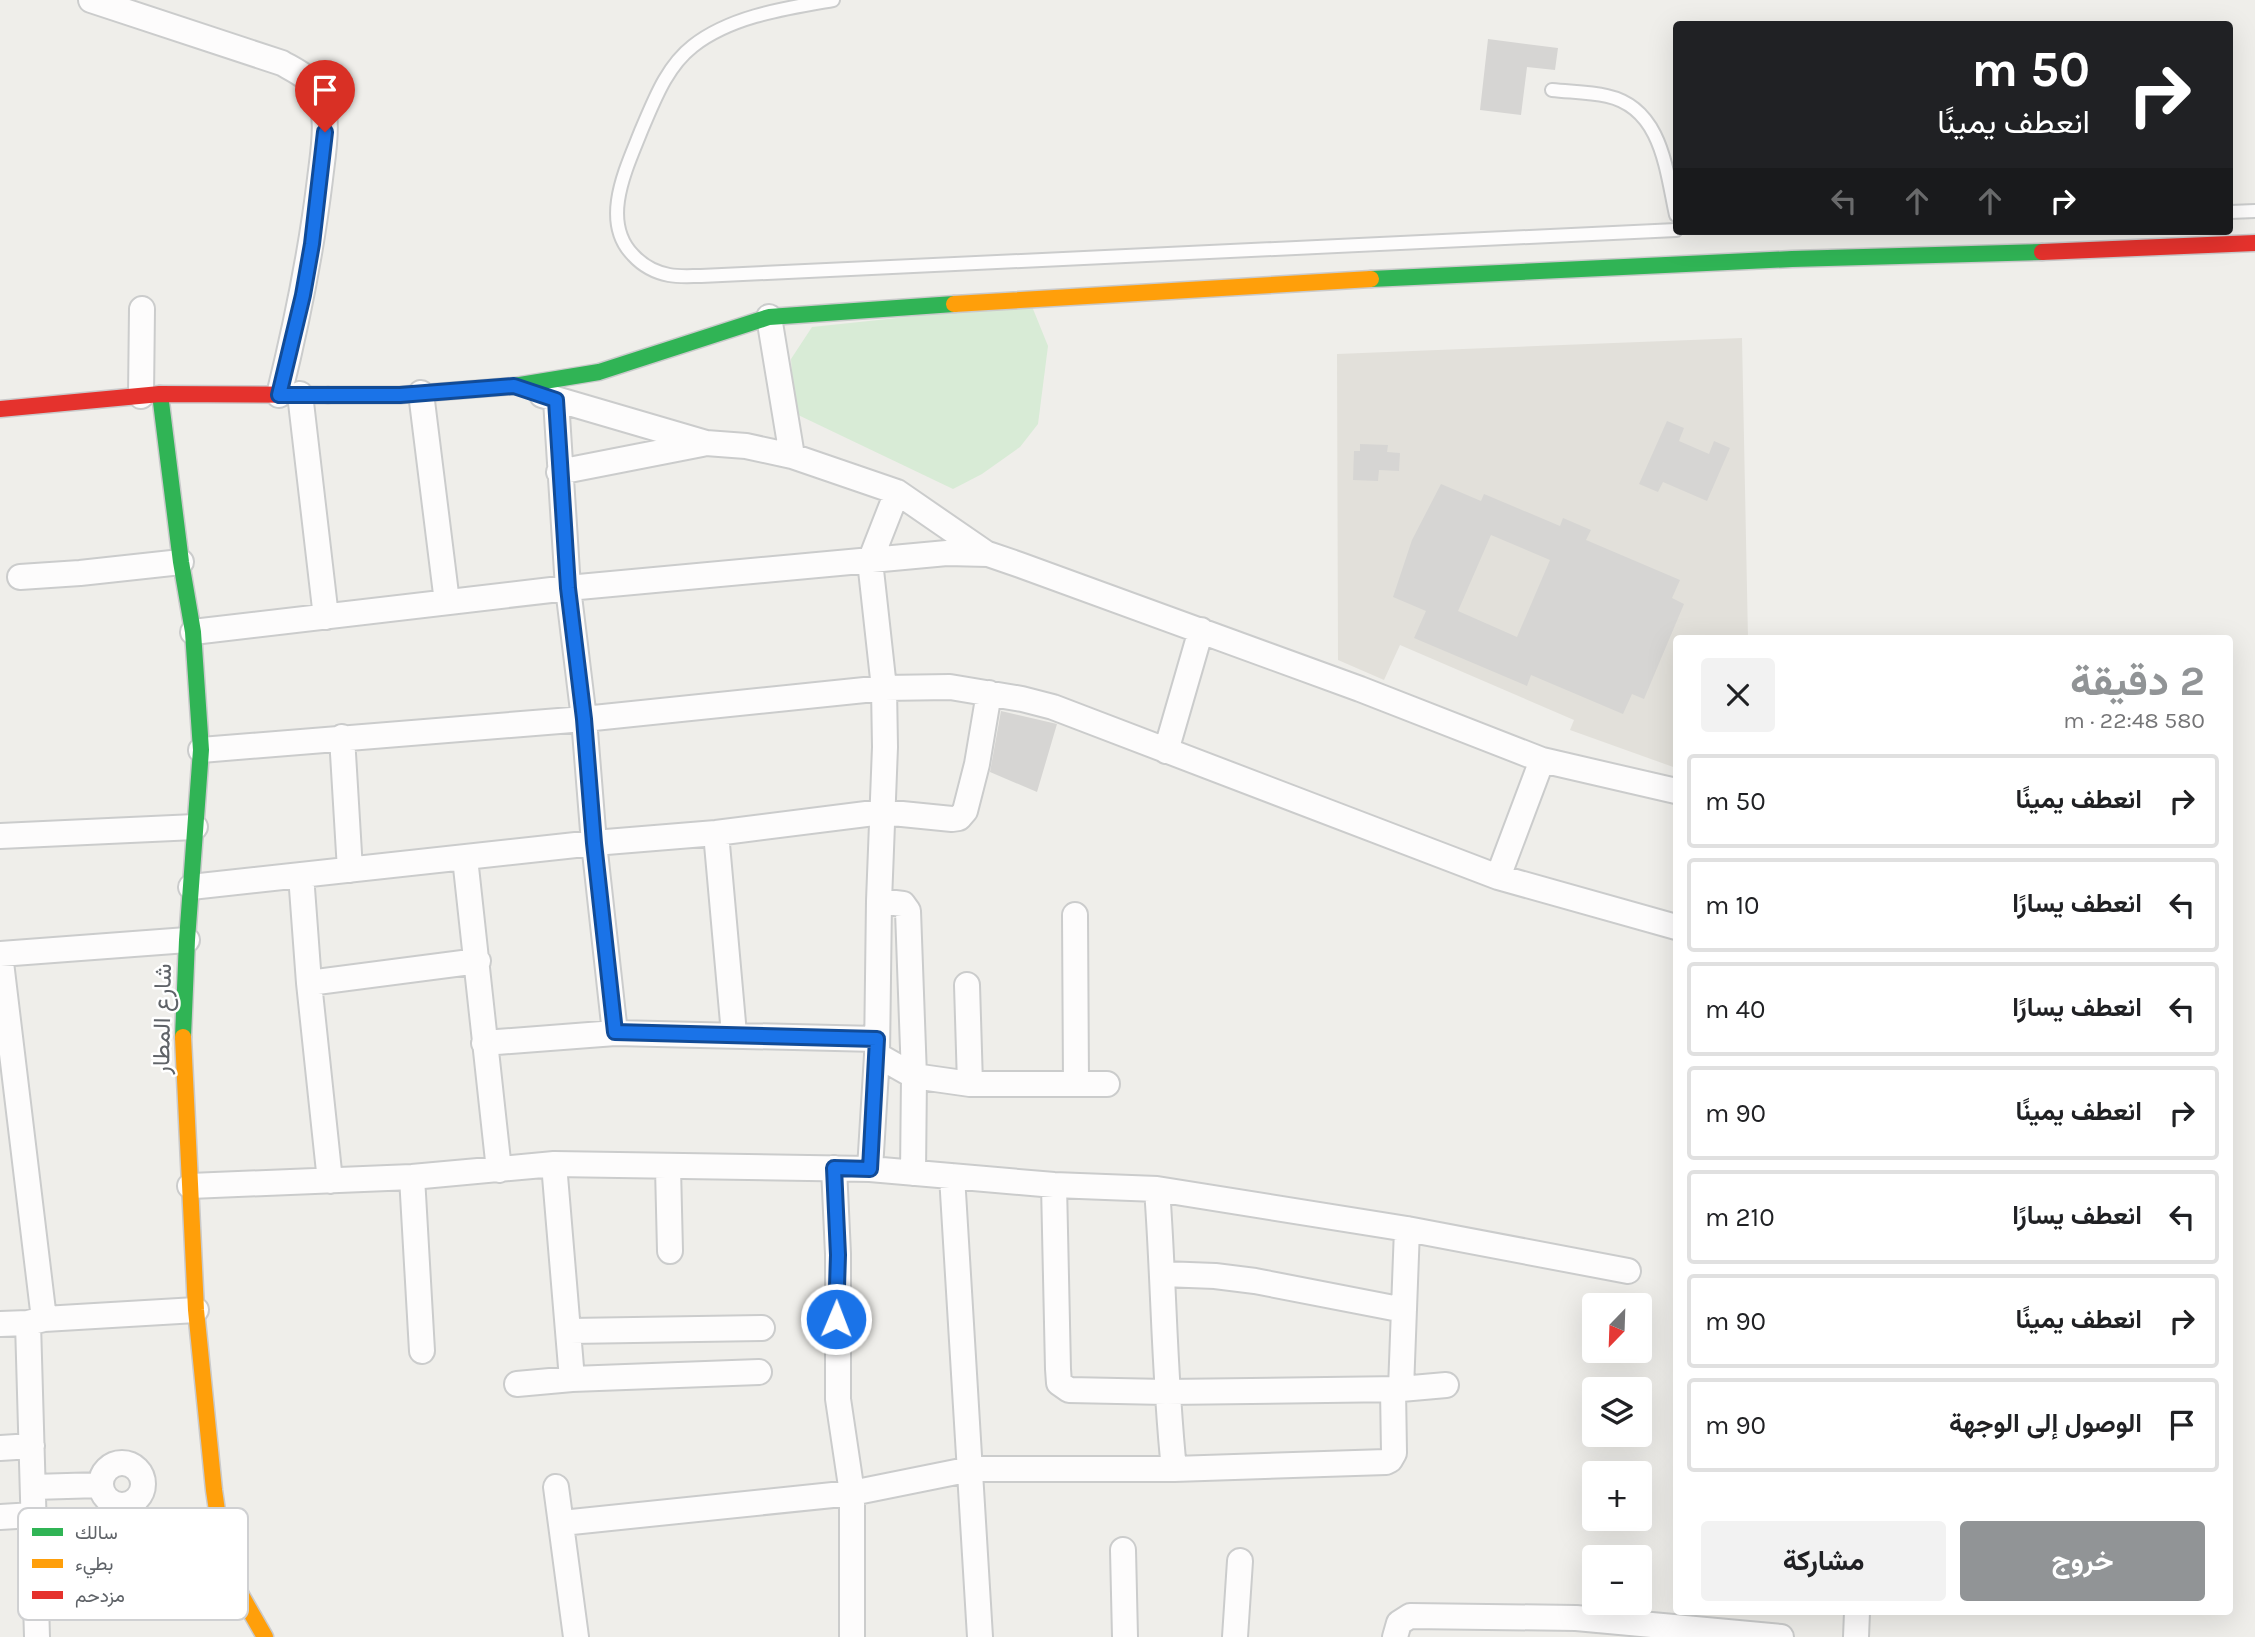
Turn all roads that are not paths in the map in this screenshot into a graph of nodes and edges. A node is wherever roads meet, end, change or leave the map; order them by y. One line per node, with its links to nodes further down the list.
1 (91, 0): 14 (street)
2 (833, 0): 7 (lane)
3 (1552, 90): 4 (lane)
4 (1673, 203)
5 (2255, 211): 6 (lane)
6 (2233, 212)
7 (1673, 230)
8 (2255, 243): 10 (street)
9 (142, 309): 13 (street)
10 (769, 317): 11 (street); 18 (street)
11 (514, 386): 12 (street); 15 (street)
12 (421, 393): 14 (street); 26 (street)
13 (151, 395): 14 (street); 16 (street); 23 (street, شارع المطار)
14 (289, 395): 27 (street)
15 (556, 400): 17 (street); 19 (street)
16 (0, 409)
17 (706, 443): 18 (street); 19 (street)
18 (792, 456): 20 (street)
19 (559, 472): 25 (street)
20 (897, 492): 21 (street); 22 (street)
21 (988, 554): 22 (street); 28 (street)
22 (870, 561): 25 (street); 30 (street)
23 (181, 562): 24 (street); 29 (street, شارع المطار)
24 (20, 577)
25 (568, 588): 26 (street); 32 (street)
26 (447, 602): 27 (street)
27 (326, 617): 29 (street)
28 (1201, 630): 35 (street); 36 (street)
29 (193, 632): 34 (street, شارع المطار)
30 (884, 688): 31 (street); 32 (street); 38 (street)
31 (989, 694): 35 (street); 38 (street)
32 (584, 719): 33 (street); 42 (street)
33 (342, 737): 34 (street); 44 (street)
34 (201, 750): 39 (street, شارع المطار)
35 (1166, 751): 46 (street)
36 (1542, 760): 37 (street); 46 (street)
37 (1673, 791)
38 (882, 812): 40 (street); 48 (street)
39 (195, 827): 41 (street); 47 (street, شارع المطار)
40 (716, 833): 42 (street); 57 (street)
41 (0, 836)
42 (594, 843): 43 (street); 56 (street)
43 (465, 858): 44 (street); 53 (street)
44 (350, 870): 45 (street)
45 (301, 874): 47 (street); 54 (street)
46 (1499, 877): 50 (street)
47 (191, 887): 51 (street, شارع المطار)
48 (879, 901): 59 (street); 60 (street)
49 (1075, 915): 61 (street)
50 (1673, 926)
51 (187, 940): 52 (street); 74 (street, شارع المطار)
52 (0, 954): 82 (street)
53 (478, 961): 54 (street); 58 (street)
54 (309, 983): 72 (street)
55 (967, 985): 62 (street)
56 (615, 1032): 57 (street); 58 (street)
57 (734, 1034): 59 (street)
58 (484, 1042): 68 (street)
59 (877, 1047): 60 (street); 67 (street)
60 (914, 1076): 62 (street); 69 (street)
61 (1076, 1083): 62 (street); 63 (street)
62 (970, 1084)
63 (1107, 1084)
64 (554, 1164): 65 (street); 68 (street); 85 (street)
65 (668, 1168): 66 (street); 77 (street)
66 (834, 1168): 67 (street); 100 (street)
67 (870, 1169): 69 (street)
68 (499, 1170): 71 (street)
69 (913, 1172): 70 (street)
70 (952, 1176): 73 (street); 95 (street)
71 (412, 1177): 72 (street); 86 (street)
72 (330, 1181): 74 (street)
73 (1054, 1185): 75 (street); 92 (street)
74 (190, 1186): 80 (street, شارع المطار)
75 (1157, 1189): 76 (street); 79 (street)
76 (1407, 1229): 78 (street); 81 (street)
77 (670, 1251)
78 (1628, 1271)
79 (1163, 1274): 81 (street); 92 (street)
80 (195, 1310): 82 (street); 102 (street, شارع المطار)
81 (1404, 1310): 91 (street)
82 (36, 1321): 83 (street); 93 (street)
83 (0, 1324)
84 (762, 1328): 85 (street)
85 (569, 1331): 88 (street)
86 (422, 1351)
87 (759, 1372): 88 (street)
88 (572, 1378): 89 (street)
89 (517, 1384)
90 (1446, 1385): 91 (street)
91 (1397, 1389): 92 (street); 96 (street)
92 (1166, 1392): 96 (street)
93 (32, 1446): 94 (street); 98 (street)
94 (0, 1448)
95 (971, 1469): 96 (street); 100 (street); 115 (street)
96 (1174, 1469)
97 (101, 1485): 98 (street)
98 (33, 1487): 101 (street)
99 (556, 1487): 105 (street)
100 (852, 1493): 105 (street); 114 (street)
101 (33, 1508)
102 (217, 1508)
103 (18, 1516): 104 (street)
104 (0, 1517)
105 (562, 1523): 113 (street)
106 (1123, 1550): 116 (street)
107 (1240, 1561): 117 (street)
108 (248, 1607): 112 (street, شارع المطار)
109 (1857, 1615): 120 (street)
110 (1539, 1627): 111 (street); 118 (street)
111 (1723, 1634): 119 (street)
112 (265, 1637)
113 (576, 1637)
114 (852, 1637)
115 (980, 1637)
116 (1125, 1637)
117 (1236, 1637)
118 (1395, 1637)
119 (1781, 1637)
120 (1856, 1637)

